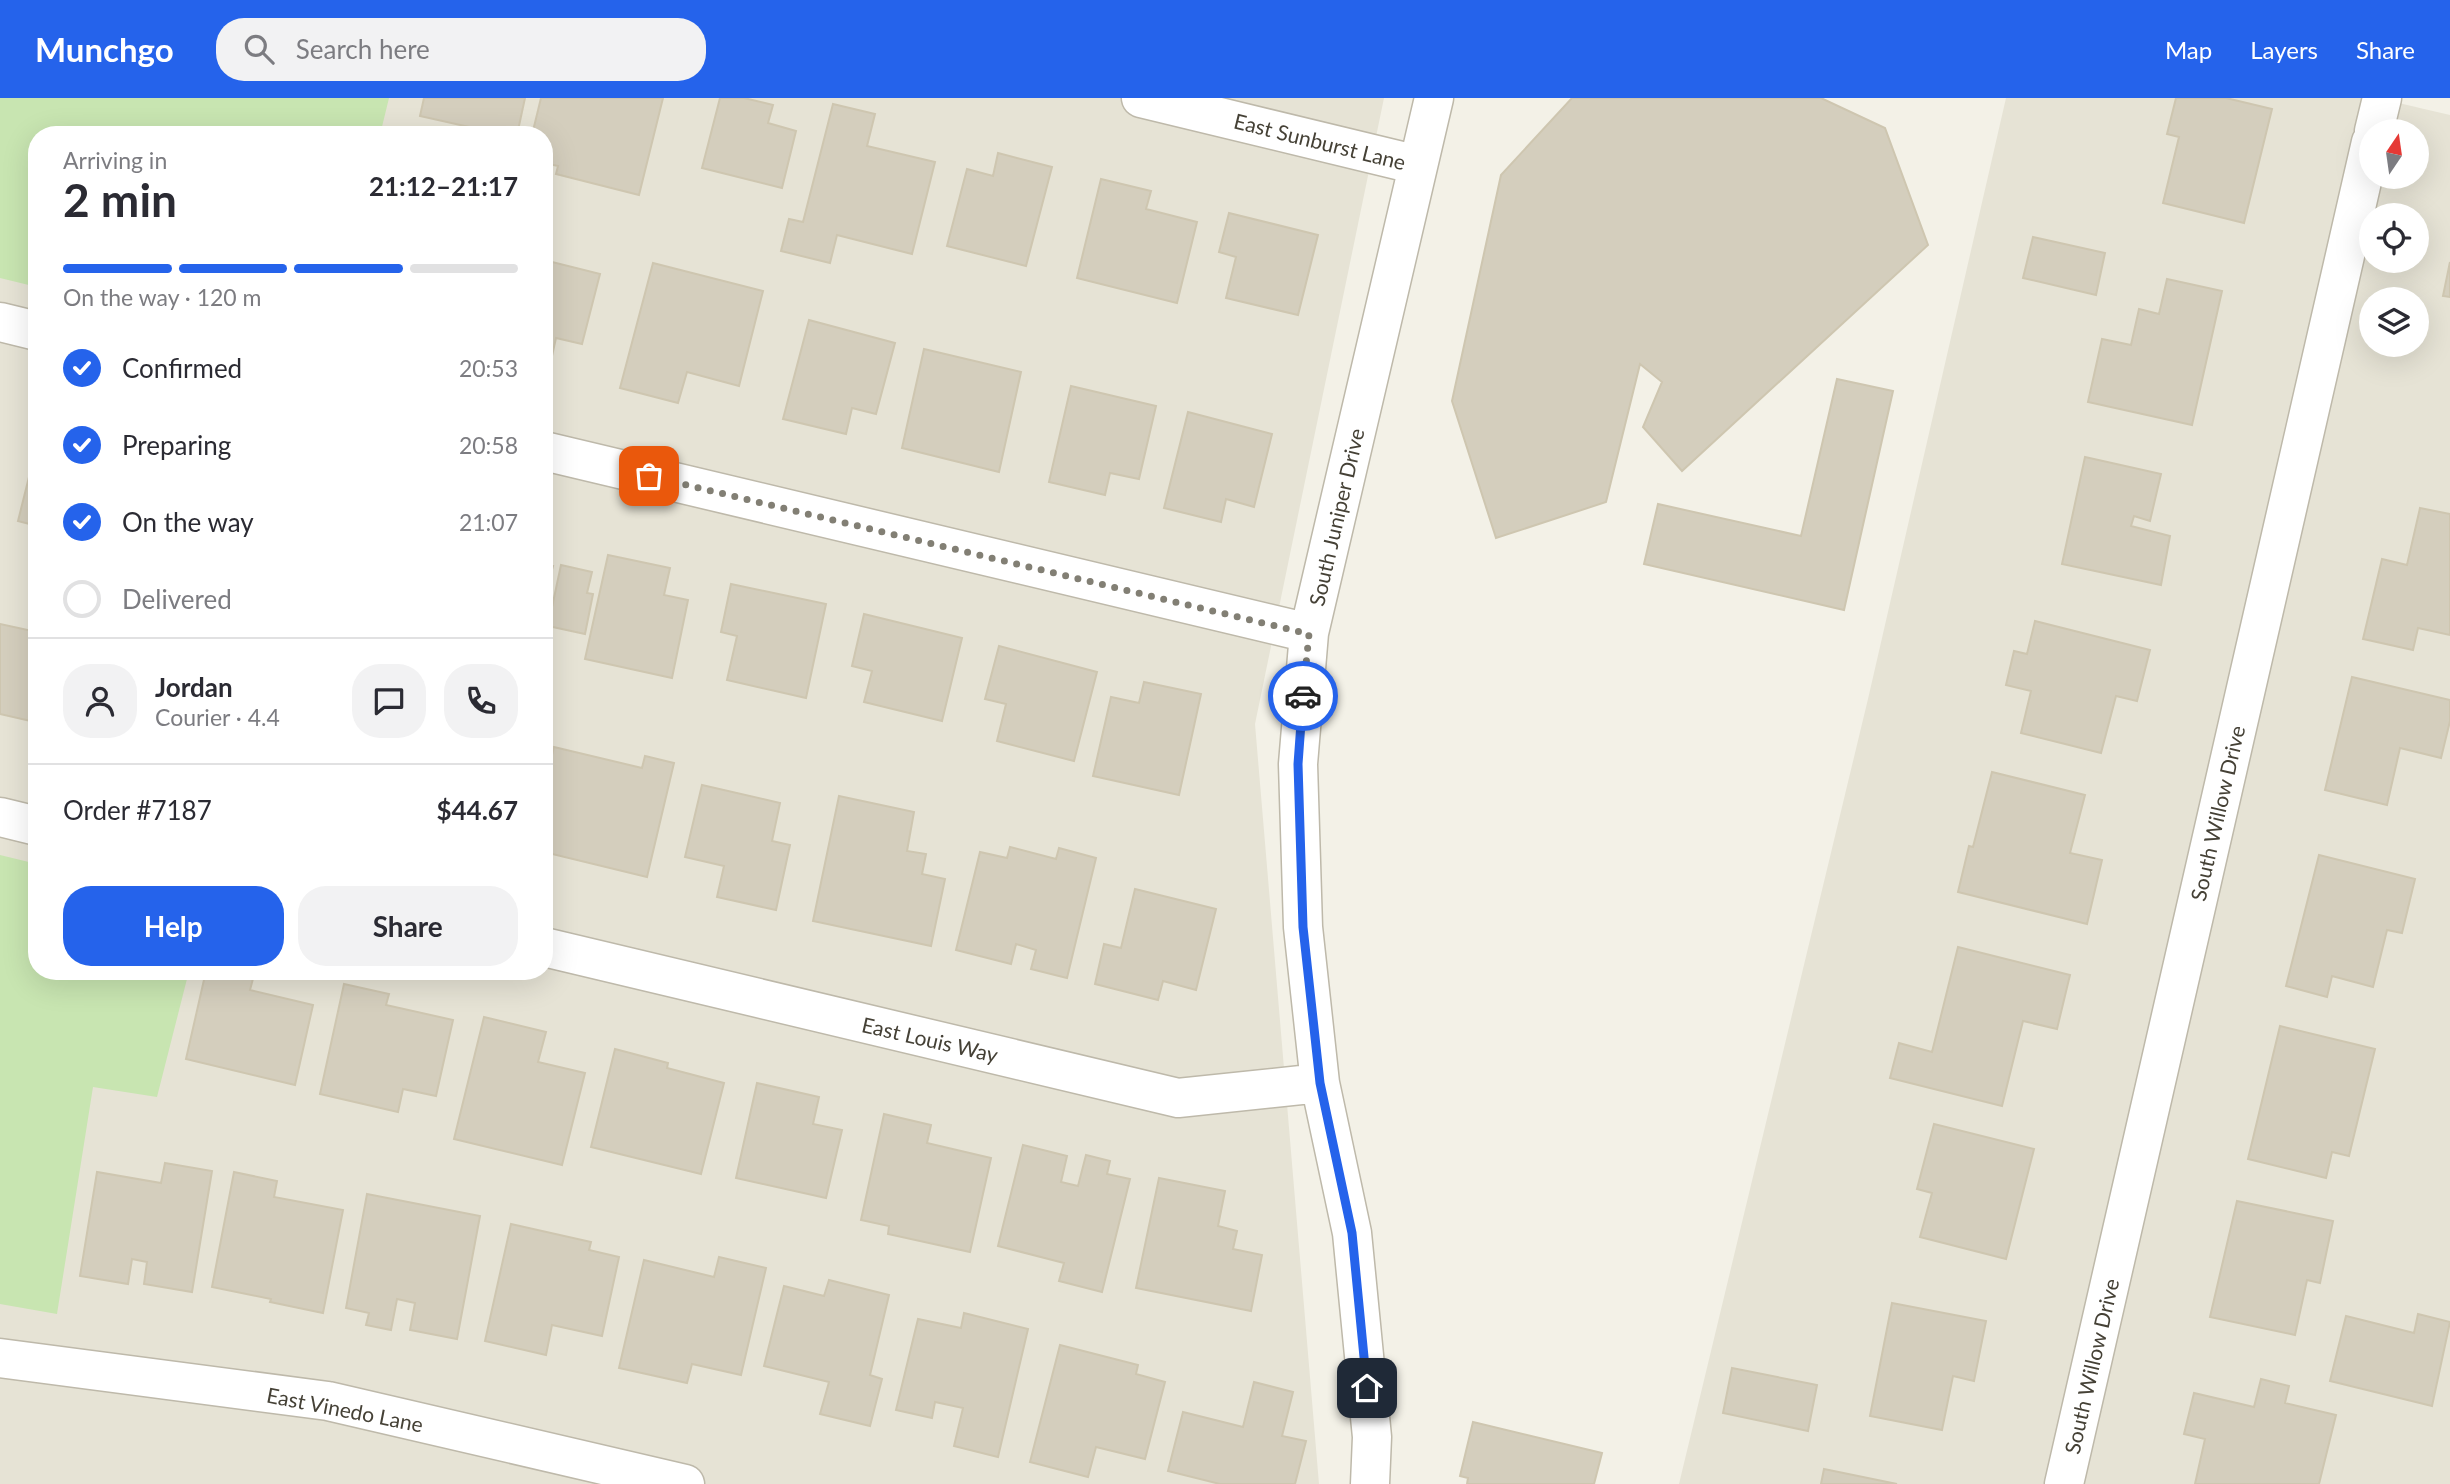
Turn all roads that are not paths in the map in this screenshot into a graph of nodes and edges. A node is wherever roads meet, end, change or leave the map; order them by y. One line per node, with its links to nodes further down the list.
1 (1141, 98): 5 (street, East Sunburst Lane)
2 (1434, 98): 5 (street, South Juniper Drive)
3 (2382, 98): 4 (street)
4 (2377, 119)
5 (1418, 165): 10 (street, South Juniper Drive)
6 (2360, 189): 18 (street, South Willow Drive)
7 (0, 322): 8 (street)
8 (28, 329)
9 (553, 453): 10 (street)
10 (1309, 634): 14 (street, South Juniper Drive)
11 (0, 817): 12 (street)
12 (28, 824)
13 (553, 949): 14 (street, East Louis Way)
14 (1320, 1083): 17 (street, South Juniper Drive)
15 (0, 1358): 16 (street, East Vinedo Lane)
16 (685, 1484)
17 (1370, 1484)
18 (2064, 1484)

